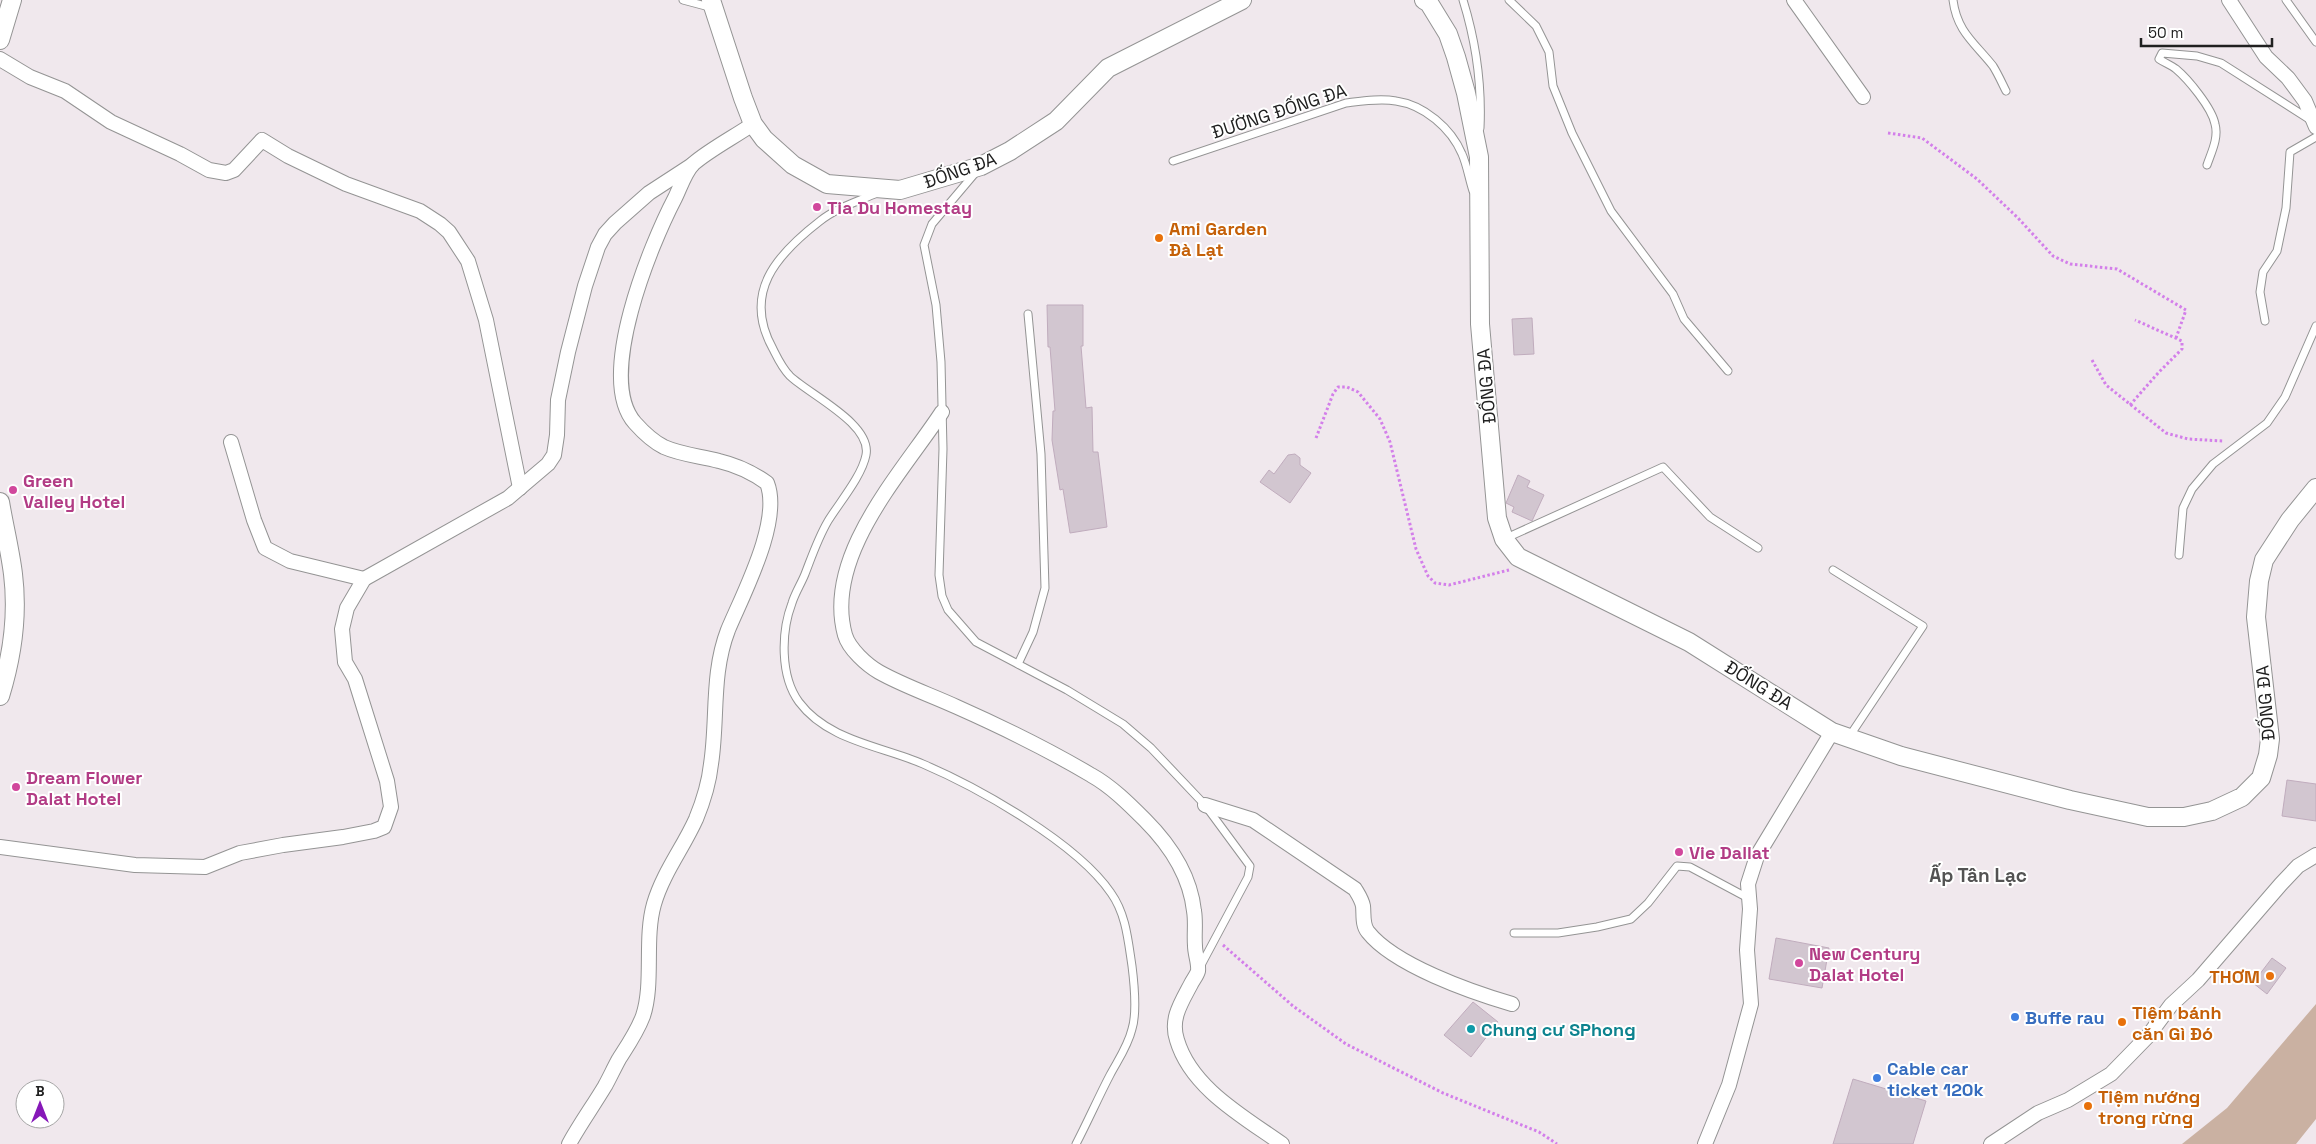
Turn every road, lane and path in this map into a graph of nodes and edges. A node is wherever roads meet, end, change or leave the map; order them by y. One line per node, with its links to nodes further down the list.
1 (12, 0): 12 (street)
2 (683, 0): 11 (lane)
3 (1242, 0): 24 (street, ĐỐNG ĐA)
4 (1424, 0): 21 (street, ĐỐNG ĐA)
5 (1463, 0): 21 (lane)
6 (1509, 0): 34 (lane)
7 (1794, 0): 16 (street)
8 (1953, 0): 15 (lane)
9 (2229, 0): 18 (street)
10 (2286, 0): 13 (lane)
11 (712, 4): 17 (street, ĐỐNG ĐA)
12 (0, 40)
13 (2316, 42)
14 (0, 60): 40 (street)
15 (2006, 90)
16 (1863, 97)
17 (753, 124): 23 (street); 26 (street, ĐỐNG ĐA)
18 (2315, 125): 25 (lane)
19 (1888, 133): 32 (path)
20 (2316, 138): 30 (lane)
21 (1479, 157): 27 (street, ĐỐNG ĐA)
22 (1173, 161): 27 (lane, ĐƯỜNG ĐỐNG ĐA)
23 (692, 165): 40 (street); 60 (street)
24 (981, 166): 26 (street, ĐỐNG ĐA); 36 (lane)
25 (2207, 166)
26 (886, 189): 61 (lane)
27 (1479, 213): 43 (street, ĐỐNG ĐA)
28 (1028, 314): 49 (lane)
29 (2135, 320): 32 (path)
30 (2266, 322)
31 (2316, 326): 39 (lane)
32 (2176, 338): 35 (path)
33 (2092, 360): 35 (path)
34 (1728, 371)
35 (2130, 406): 39 (path)
36 (942, 412): 49 (lane); 58 (street)
37 (1316, 438): 46 (path)
38 (232, 442): 48 (street)
39 (2241, 442): 45 (lane)
40 (520, 488): 48 (street)
41 (2316, 488): 51 (street, ĐỐNG ĐA)
42 (0, 502): 50 (street)
43 (1504, 539): 44 (lane); 46 (street, ĐỐNG ĐA)
44 (1758, 548)
45 (2179, 555)
46 (1523, 560): 51 (street, ĐỐNG ĐA)
47 (1833, 570): 51 (lane)
48 (364, 579): 53 (street)
49 (1018, 664): 52 (lane)
50 (0, 696)
51 (1840, 735): 55 (street)
52 (1205, 805): 57 (lane); 59 (street)
53 (0, 847)
54 (2316, 855): 65 (street)
55 (1748, 898): 56 (lane); 64 (street)
56 (1514, 933)
57 (1216, 938): 58 (lane); 63 (path)
58 (1198, 972): 62 (street)
59 (1512, 1004)
60 (569, 1144)
61 (1076, 1144)
62 (1282, 1144)
63 (1556, 1144)
64 (1705, 1144)
65 (1990, 1144)

